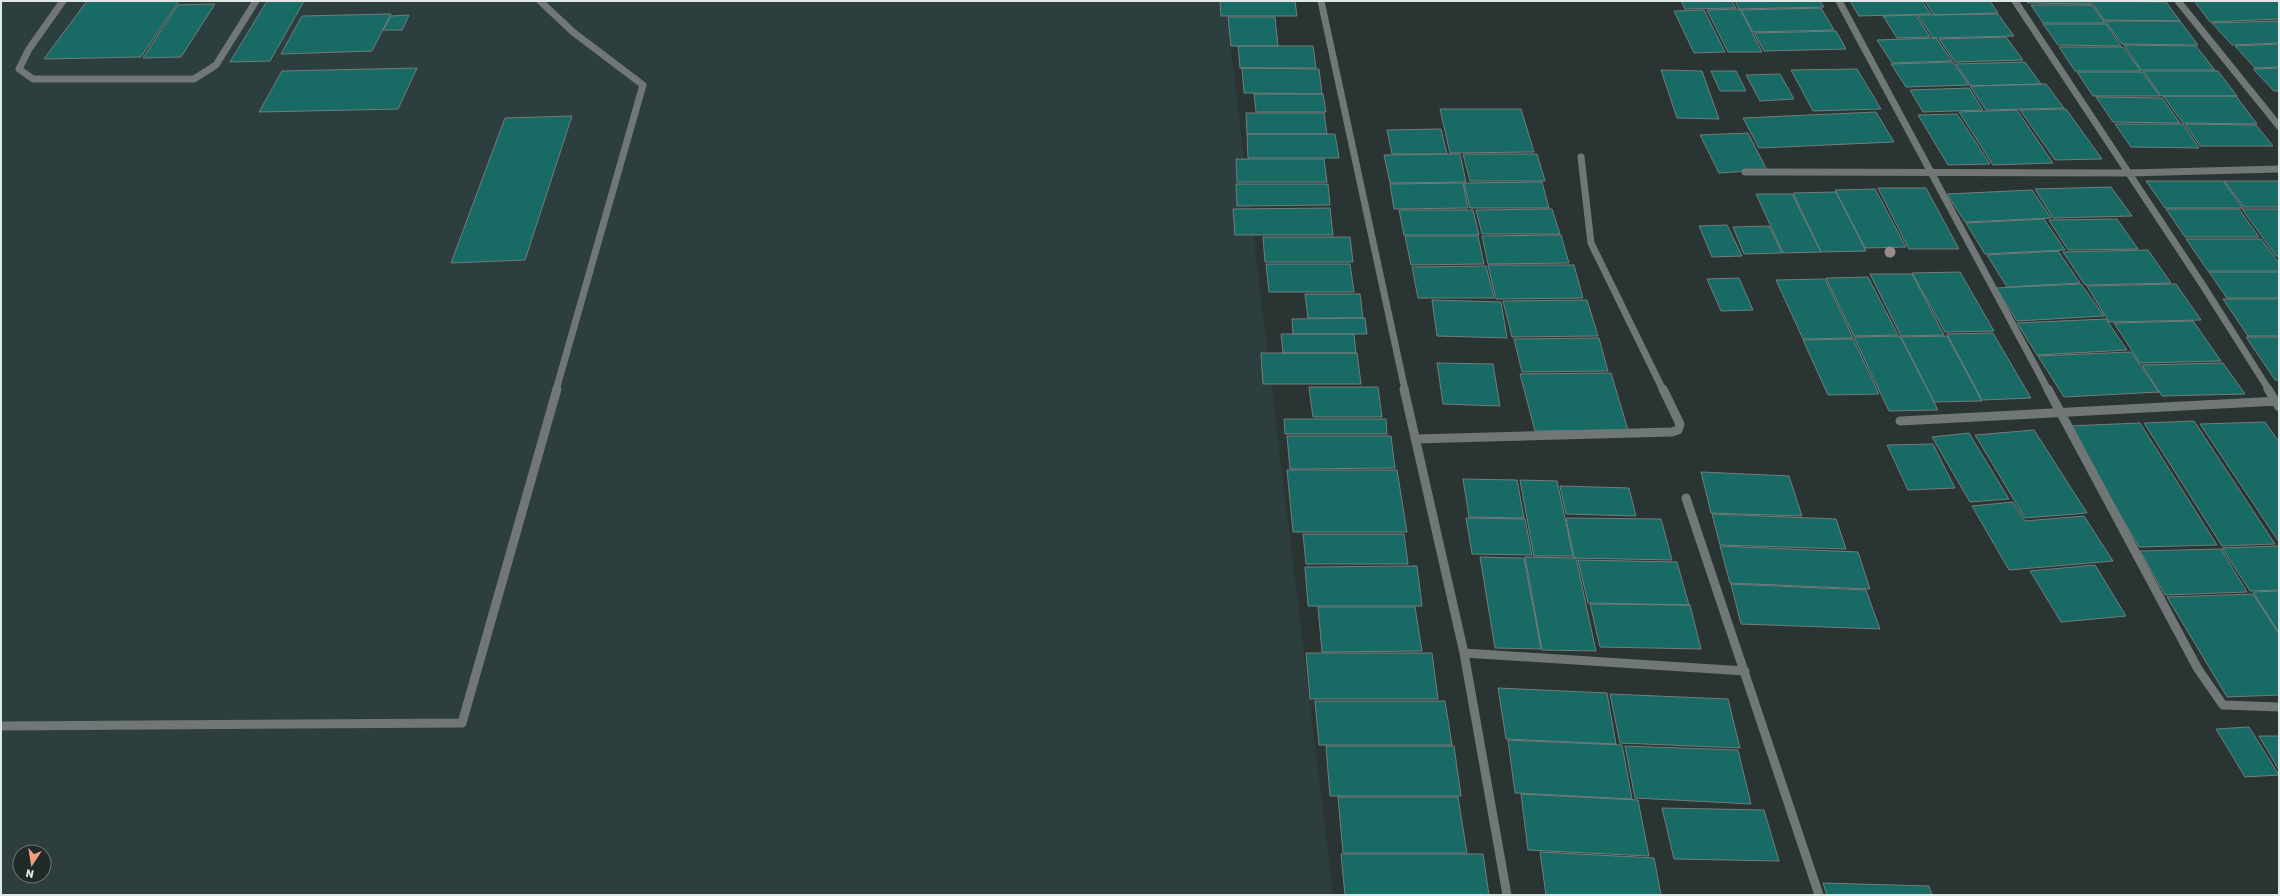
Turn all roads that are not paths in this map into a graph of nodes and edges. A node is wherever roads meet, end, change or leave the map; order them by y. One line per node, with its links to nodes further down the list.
1 (64, 1): 2 (street)
2 (256, 1)
3 (540, 1): 22 (street)
4 (1321, 1): 17 (street)
5 (1839, 1): 12 (street)
6 (2015, 1): 13 (street)
7 (2178, 1): 8 (street)
8 (2279, 126)
9 (1581, 157): 17 (street)
10 (2279, 169): 13 (street)
11 (1745, 172): 12 (street)
12 (1931, 173): 13 (street); 15 (street)
13 (2129, 173): 14 (street)
14 (2278, 403): 15 (street)
15 (2059, 413): 16 (street); 21 (street)
16 (1900, 421)
17 (1415, 438): 19 (street)
18 (1686, 498): 20 (street)
19 (1464, 653): 20 (street); 23 (street)
20 (1745, 671): 24 (street)
21 (2279, 707)
22 (1, 726)
23 (1507, 895)
24 (1818, 895)

